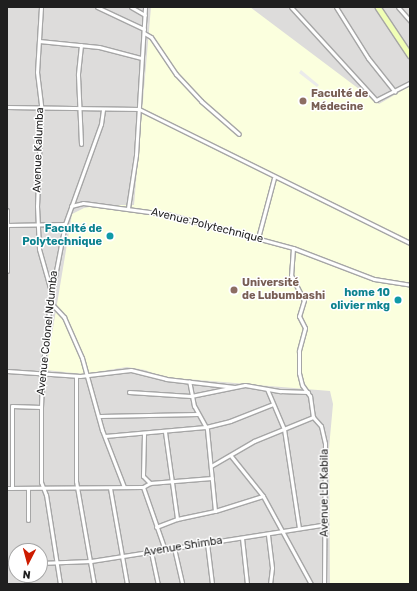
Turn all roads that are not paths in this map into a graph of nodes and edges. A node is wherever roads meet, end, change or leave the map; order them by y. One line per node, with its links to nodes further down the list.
1 (41, 7): 12 (street, Avenue Kalumba)
2 (97, 7): 11 (street)
3 (132, 7): 9 (street)
4 (146, 7): 9 (street)
5 (292, 7): 17 (street)
6 (336, 7): 17 (street)
7 (378, 7): 14 (main road)
8 (398, 7): 10 (street)
9 (145, 15): 11 (street)
10 (410, 21)
11 (144, 31): 15 (street); 23 (street)
12 (39, 41): 13 (street); 19 (street, Avenue Kalumba)
13 (81, 45): 15 (street); 20 (street)
14 (410, 55)
15 (141, 58): 22 (street)
16 (410, 83): 17 (street)
17 (395, 92)
18 (7, 106): 19 (street)
19 (41, 107): 20 (street); 31 (street, Avenue Kalumba)
20 (81, 107): 21 (street); 24 (street)
21 (103, 109): 22 (street); 26 (street, Avenue Colonel Ndumba)
22 (139, 109): 25 (street); 27 (street)
23 (239, 134)
24 (81, 144)
25 (274, 178): 32 (street); 33 (street)
26 (71, 206): 27 (street, Avenue Polytechnique); 29 (street, Avenue Colonel Ndumba)
27 (128, 208): 32 (street, Avenue Polytechnique)
28 (7, 210): 30 (street)
29 (65, 224): 31 (street); 37 (street, Avenue Colonel Ndumba)
30 (7, 225): 31 (street); 35 (street)
31 (39, 225): 37 (street, Avenue Kalumba)
32 (258, 238): 34 (street, Avenue Polytechnique)
33 (410, 243)
34 (293, 248): 36 (street, Avenue Polytechnique); 47 (street, Avenue LD Kabila)
35 (7, 271)
36 (410, 285)
37 (51, 292): 38 (street, Avenue Colonel Ndumba)
38 (50, 302): 40 (street, Avenue Colonel Ndumba); 42 (street)
39 (7, 371): 40 (street)
40 (42, 373): 41 (street); 50 (street, Avenue Colonel Ndumba)
41 (76, 376): 42 (street); 68 (street)
42 (88, 376): 43 (street); 52 (street)
43 (189, 381): 44 (street); 48 (street)
44 (235, 387): 45 (street); 48 (street)
45 (266, 389): 47 (street); 49 (street)
46 (129, 392): 48 (street)
47 (308, 392): 53 (street, Avenue LD Kabila)
48 (191, 396): 51 (street)
49 (273, 404): 54 (street); 55 (street)
50 (41, 407): 67 (street); 71 (street, Avenue Colonel Ndumba)
51 (198, 414): 52 (street); 54 (street)
52 (100, 416): 58 (street)
53 (313, 417): 55 (street); 76 (street, Avenue LD Kabila)
54 (206, 427): 56 (street); 60 (street)
55 (284, 430): 59 (street); 78 (street)
56 (165, 432): 57 (street); 62 (street)
57 (144, 434): 58 (street); 63 (street)
58 (105, 436): 64 (street)
59 (231, 456): 60 (street); 72 (street)
60 (211, 466): 61 (street)
61 (212, 478): 62 (street); 73 (street)
62 (171, 481): 63 (street); 74 (street)
63 (150, 483): 65 (street)
64 (124, 487): 65 (street); 69 (street)
65 (143, 487): 77 (street)
66 (7, 488): 67 (street)
67 (12, 488): 70 (street)
68 (78, 488): 69 (street); 71 (street); 87 (street)
69 (110, 488): 86 (street)
70 (28, 489): 71 (street); 75 (street)
71 (43, 489): 89 (street, Avenue Colonel Ndumba)
72 (263, 496): 73 (street); 79 (street)
73 (215, 511): 74 (street)
74 (177, 519): 77 (street)
75 (28, 520)
76 (326, 524): 78 (street, Avenue Shimba); 99 (street, Avenue LD Kabila)
77 (156, 527): 84 (street)
78 (300, 528): 79 (street, Avenue Shimba)
79 (282, 531): 80 (street, Avenue Shimba); 98 (street)
80 (268, 535): 81 (street, Avenue Shimba); 97 (street)
81 (242, 538): 82 (street, Avenue Shimba); 96 (street)
82 (208, 543): 83 (street, Avenue Shimba); 95 (street)
83 (174, 548): 84 (street, Avenue Shimba); 94 (street)
84 (165, 550): 85 (street, Avenue Shimba)
85 (151, 552): 86 (street, Avenue Shimba); 93 (street)
86 (123, 556): 87 (street, Avenue Shimba); 92 (street)
87 (91, 561): 89 (street, Avenue Shimba); 91 (street)
88 (48, 563): 89 (street, Avenue Shimba)
89 (57, 563): 90 (street, Avenue Colonel Ndumba)
90 (60, 584)
91 (94, 584)
92 (127, 584)
93 (158, 584)
94 (182, 584)
95 (212, 584)
96 (247, 584)
97 (270, 584)
98 (312, 584)
99 (324, 584)

